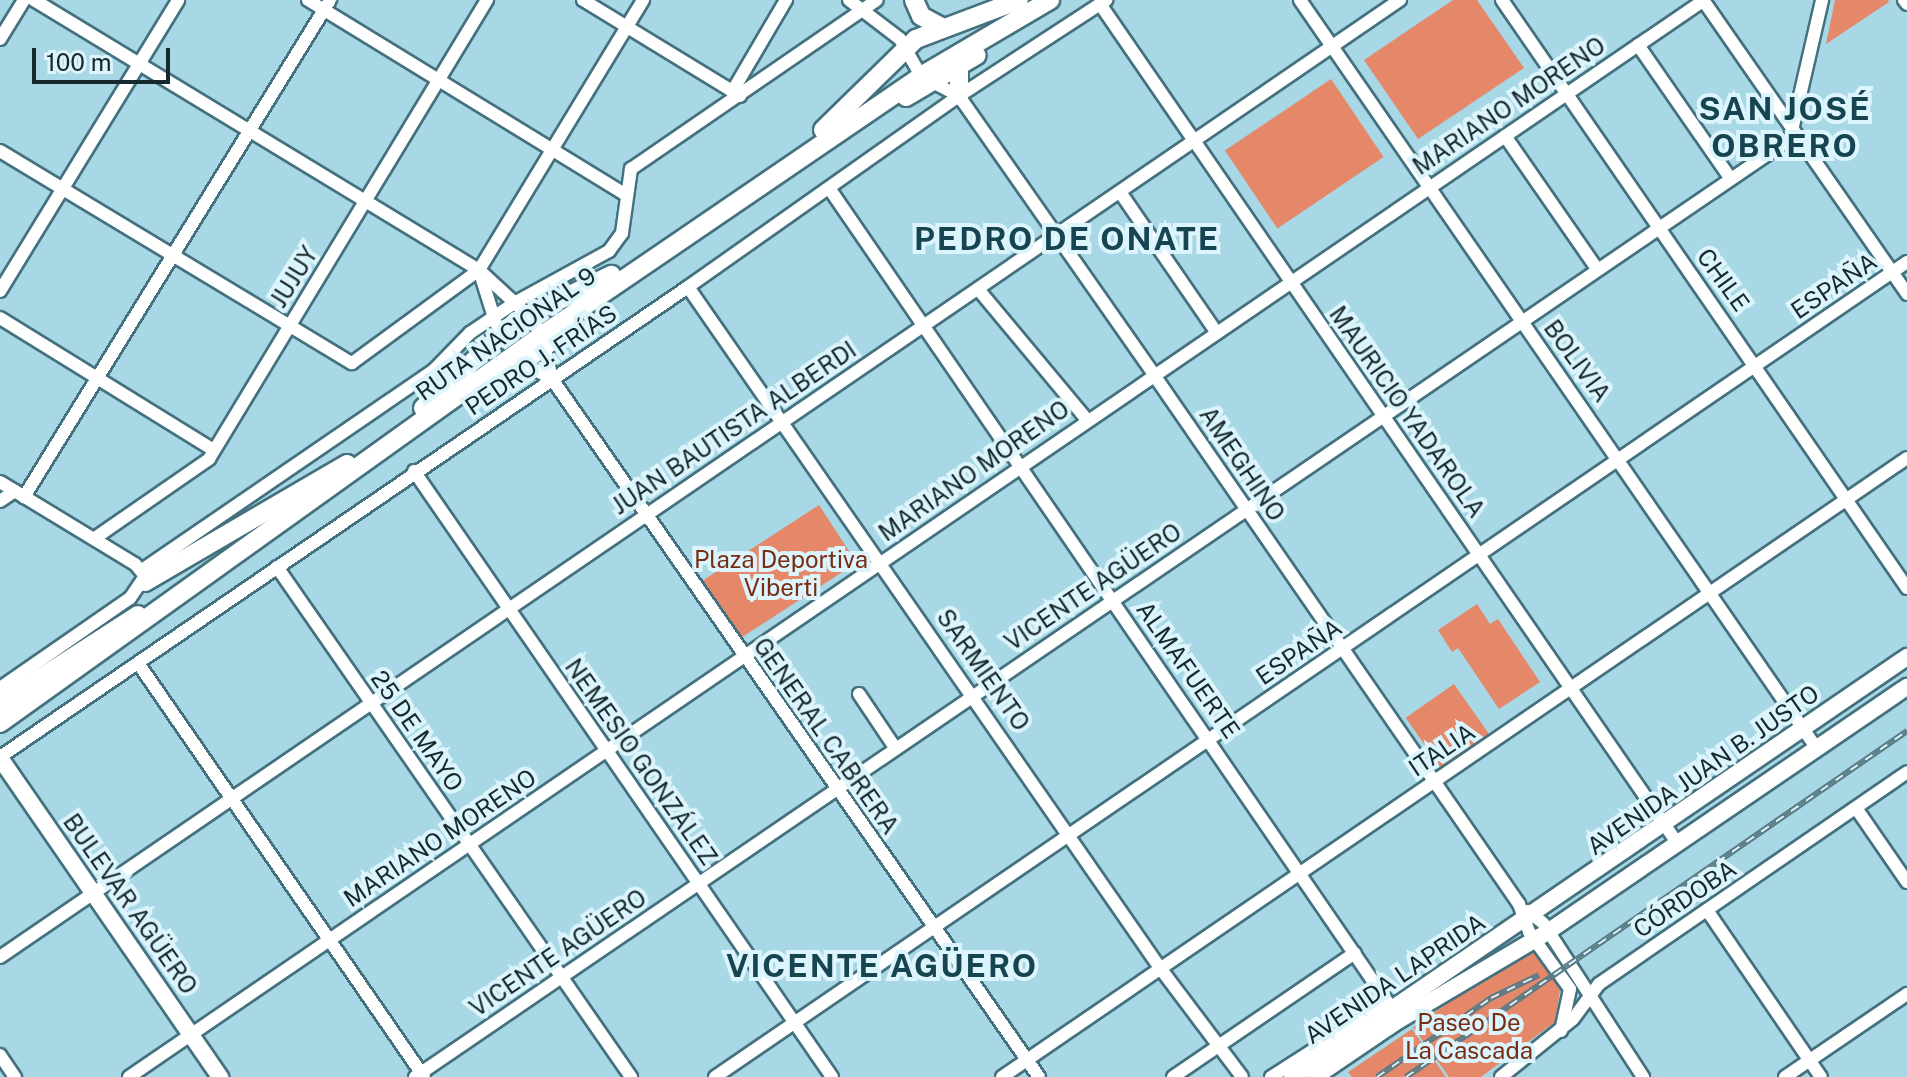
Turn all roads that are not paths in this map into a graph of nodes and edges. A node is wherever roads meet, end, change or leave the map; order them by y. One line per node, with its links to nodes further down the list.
1 (24, 0): 25 (street)
2 (34, 0): 29 (street)
3 (178, 0): 29 (street)
4 (308, 0): 21 (street)
5 (487, 0): 32 (street, JUJUY)
6 (583, 0): 24 (street)
7 (643, 0): 24 (street)
8 (786, 0): 33 (street)
9 (877, 0): 22 (street)
10 (889, 0): 22 (street)
11 (914, 0): 23 (highway)
12 (1019, 0): 23 (highway)
13 (1300, 0): 27 (street, BOLIVIA)
14 (1400, 0): 27 (street, JUAN BAUTISTA ALBERDI)
15 (1502, 0): 34 (street, CHILE)
16 (1703, 0): 26 (street, MARIANO MORENO); 38 (street)
17 (1822, 0): 38 (street)
18 (852, 1): 22 (street)
19 (1042, 1): 30 (highway); 31 (highway, RUTA NACIONAL 9)
20 (1103, 2): 35 (street, PEDRO J. FRÍAS); 40 (street, MAURICIO YADAROLA)
21 (327, 5): 32 (street); 37 (street)
22 (867, 11): 28 (street); 33 (street)
23 (940, 26): 28 (highway)
24 (628, 27): 33 (street); 41 (street)
25 (0, 39)
26 (1638, 45): 34 (street, MARIANO MORENO); 43 (street)
27 (1332, 46): 40 (street, JUAN BAUTISTA ALBERDI); 45 (street, BOLIVIA)
28 (906, 47): 31 (street); 36 (highway)
29 (139, 65): 37 (street); 46 (street)
30 (959, 67): 31 (highway); 35 (highway)
31 (923, 75): 35 (street, AMEGHINO); 36 (highway, RUTA NACIONAL 9); 57 (highway, RUTA NACIONAL 9)
32 (439, 81): 41 (street); 49 (street, JUJUY)
33 (736, 94): 48 (street)
34 (1567, 94): 39 (street, MARIANO MORENO); 50 (street, CHILE)
35 (959, 96): 44 (street, PEDRO J. FRÍAS); 51 (street, AMEGHINO)
36 (823, 130): 57 (highway, RUTA NACIONAL 9)
37 (249, 133): 49 (street); 52 (street)
38 (1795, 134): 43 (street, VICENTE AGÜERO); 56 (street)
39 (1505, 136): 45 (street, MARIANO MORENO); 54 (street)
40 (1194, 141): 47 (street, JUAN BAUTISTA ALBERDI); 58 (street, MAURICIO YADAROLA)
41 (553, 150): 48 (street); 55 (street)
42 (0, 151): 46 (street)
43 (1730, 178): 50 (street, VICENTE AGÜERO)
44 (829, 188): 59 (street, PEDRO J. FRÍAS); 67 (street, ALMAFUERTE)
45 (1430, 188): 58 (street, MARIANO MORENO); 64 (street, BOLIVIA)
46 (63, 189): 52 (street); 61 (street)
47 (1120, 192): 51 (street, JUAN BAUTISTA ALBERDI); 69 (street)
48 (624, 194): 66 (street)
49 (366, 203): 55 (street); 65 (street, JUJUY)
50 (1658, 227): 54 (street, VICENTE AGÜERO); 71 (street, CHILE)
51 (1057, 234): 60 (street, JUAN BAUTISTA ALBERDI); 72 (street, AMEGHINO)
52 (174, 256): 65 (street); 73 (street)
53 (1907, 262): 56 (street, ESPAÑA)
54 (1597, 269): 64 (street, VICENTE AGÜERO)
55 (479, 270): 65 (street); 66 (street); 68 (street)
56 (1892, 272): 62 (street); 71 (street, ESPAÑA)
57 (616, 279): 66 (highway); 66 (highway)
58 (1291, 282): 69 (street, MARIANO MORENO); 77 (street, MAURICIO YADAROLA)
59 (688, 287): 74 (street, PEDRO J. FRÍAS); 79 (street, SARMIENTO)
60 (978, 289): 67 (street, JUAN BAUTISTA ALBERDI); 78 (street)
61 (0, 291)
62 (1907, 294)
63 (0, 318): 73 (street)
64 (1521, 321): 77 (street, VICENTE AGÜERO); 82 (street, BOLIVIA)
65 (290, 325): 80 (street, JUJUY)
66 (534, 325): 68 (highway); 70 (highway); 74 (street); 75 (highway, RUTA NACIONAL 9); 76 (highway, RUTA NACIONAL 9)
67 (923, 325): 79 (street, JUAN BAUTISTA ALBERDI); 84 (street, ALMAFUERTE)
68 (497, 326): 76 (highway); 96 (street)
69 (1217, 333): 72 (street, MARIANO MORENO)
70 (524, 364): 74 (street); 75 (highway)
71 (1757, 365): 82 (street, ESPAÑA); 88 (street, CHILE)
72 (1154, 375): 78 (street, MARIANO MORENO); 90 (street, AMEGHINO)
73 (99, 378): 80 (street); 87 (street)
74 (552, 379): 85 (street, PEDRO J. FRÍAS); 91 (street, GENERAL CABRERA)
75 (446, 405): 112 (highway, RUTA NACIONAL 9)
76 (423, 408): 83 (highway, RUTA NACIONAL 9)
77 (1383, 415): 90 (street, VICENTE AGÜERO); 93 (street, MAURICIO YADAROLA)
78 (1087, 420): 84 (street, MARIANO MORENO)
79 (783, 422): 91 (street, JUAN BAUTISTA ALBERDI); 94 (street, SARMIENTO)
80 (214, 450): 92 (street, JUJUY)
81 (1907, 458): 88 (street, ITALIA)
82 (1620, 459): 93 (street, ESPAÑA); 98 (street, BOLIVIA)
83 (347, 464): 96 (highway); 110 (highway, RUTA NACIONAL 9)
84 (1020, 466): 94 (street, MARIANO MORENO); 99 (street, ALMAFUERTE)
85 (414, 471): 95 (street, PEDRO J. FRÍAS); 100 (street, NEMESIO GONZÁLEZ)
86 (0, 482): 87 (street)
87 (20, 494): 89 (street); 92 (street)
88 (1846, 500): 97 (street, CHILE); 98 (street, ITALIA)
89 (0, 501)
90 (1246, 509): 99 (street, VICENTE AGÜERO); 101 (street, AMEGHINO)
91 (646, 516): 100 (street, JUAN BAUTISTA ALBERDI); 102 (street, GENERAL CABRERA)
92 (95, 538): 96 (street)
93 (1479, 555): 101 (street, ESPAÑA); 107 (street, MAURICIO YADAROLA)
94 (882, 562): 102 (street, MARIANO MORENO); 109 (street, SARMIENTO)
95 (277, 567): 104 (street, PEDRO J. FRÍAS); 111 (street, 25 DE MAYO)
96 (144, 576): 106 (street)
97 (1907, 588)
98 (1709, 594): 107 (street, ITALIA); 113 (street, BOLIVIA)
99 (1113, 600): 109 (street, VICENTE AGÜERO); 114 (street, ALMAFUERTE)
100 (509, 610): 111 (street, JUAN BAUTISTA ALBERDI); 117 (street, NEMESIO GONZÁLEZ)
101 (1343, 649): 114 (street, ESPAÑA); 120 (street, AMEGHINO)
102 (743, 657): 117 (street, MARIANO MORENO); 121 (street, GENERAL CABRERA)
103 (1907, 657): 113 (main road, AVENIDA JUAN B. JUSTO)
104 (138, 663): 118 (street, PEDRO J. FRÍAS); 122 (street)
105 (1907, 687): 116 (main road, AVENIDA JUAN B. JUSTO)
106 (0, 688)
107 (1571, 688): 120 (street, ITALIA); 124 (street, MAURICIO YADAROLA)
108 (859, 694): 115 (street)
109 (975, 695): 115 (street, VICENTE AGÜERO); 125 (street, SARMIENTO)
110 (0, 704)
111 (371, 704): 122 (street, JUAN BAUTISTA ALBERDI); 127 (street, 25 DE MAYO)
112 (0, 723)
113 (1804, 731): 116 (street, BOLIVIA); 124 (main road, AVENIDA JUAN B. JUSTO)
114 (1209, 739): 125 (street, ESPAÑA); 128 (street, ALMAFUERTE)
115 (896, 749): 121 (street, VICENTE AGÜERO)
116 (1817, 749): 126 (main road, AVENIDA JUAN B. JUSTO)
117 (606, 751): 127 (street, MARIANO MORENO); 130 (street, NEMESIO GONZÁLEZ)
118 (0, 758): 131 (main road, BULEVAR AGÜERO)
119 (1907, 772): 123 (street, CÓRDOBA)
120 (1434, 782): 128 (street, ITALIA); 133 (street, AMEGHINO)
121 (835, 790): 130 (street, VICENTE AGÜERO); 134 (street, GENERAL CABRERA)
122 (232, 799): 131 (street, JUAN BAUTISTA ALBERDI); 136 (street)
123 (1856, 808): 129 (street); 132 (street, CÓRDOBA)
124 (1666, 826): 126 (street, MAURICIO YADAROLA); 133 (main road, AVENIDA JUAN B. JUSTO)
125 (1068, 833): 134 (street, ESPAÑA); 139 (street, SARMIENTO)
126 (1678, 844): 135 (main road, AVENIDA JUAN B. JUSTO)
127 (469, 845): 136 (street, MARIANO MORENO); 140 (street, 25 DE MAYO)
128 (1302, 872): 137 (street, ALMAFUERTE); 139 (street, ITALIA)
129 (1907, 882)
130 (698, 884): 140 (street, VICENTE AGÜERO); 144 (street, NEMESIO GONZÁLEZ)
131 (93, 894): 138 (street, JUAN BAUTISTA ALBERDI); 146 (main road, BULEVAR AGÜERO)
132 (1707, 910): 142 (street, CÓRDOBA); 150 (street)
133 (1529, 918): 135 (street, AMEGHINO); 143 (main road, AVENIDA LAPRIDA)
134 (933, 925): 144 (street, ESPAÑA); 149 (street, GENERAL CABRERA)
135 (1542, 937): 142 (street); 143 (main road, AVENIDA LAPRIDA); 145 (street)
136 (329, 940): 146 (street, MARIANO MORENO); 151 (street)
137 (1355, 953): 143 (street, ALMAFUERTE); 147 (street)
138 (0, 957)
139 (1160, 968): 147 (street, SARMIENTO); 149 (street, ITALIA)
140 (560, 978): 151 (street, VICENTE AGÜERO); 155 (street, 25 DE MAYO)
141 (1907, 994): 150 (street)
142 (1588, 997): 145 (street, CÓRDOBA); 166 (street)
143 (1393, 1011): 162 (street); 163 (main road, AVENIDA LAPRIDA); 164 (main road, AVENIDA LAPRIDA)
144 (795, 1022): 156 (street, ESPAÑA); 157 (street, NEMESIO GONZÁLEZ)
145 (1561, 1031): 165 (street, CÓRDOBA)
146 (191, 1035): 153 (street, MARIANO MORENO); 154 (main road, BULEVAR AGÜERO)
147 (1219, 1047): 160 (street); 161 (street, SARMIENTO)
148 (0, 1055): 152 (street)
149 (1027, 1060): 158 (street, ITALIA); 159 (street, GENERAL CABRERA)
150 (1810, 1060): 167 (street); 168 (street)
151 (420, 1076)
152 (15, 1077)
153 (129, 1077)
154 (220, 1077)
155 (631, 1077)
156 (715, 1077)
157 (832, 1077)
158 (1002, 1077)
159 (1039, 1077)
160 (1173, 1077)
161 (1242, 1077)
162 (1271, 1077)
163 (1292, 1077)
164 (1315, 1077)
165 (1501, 1077)
166 (1643, 1077)
167 (1785, 1077)
168 (1821, 1077)

